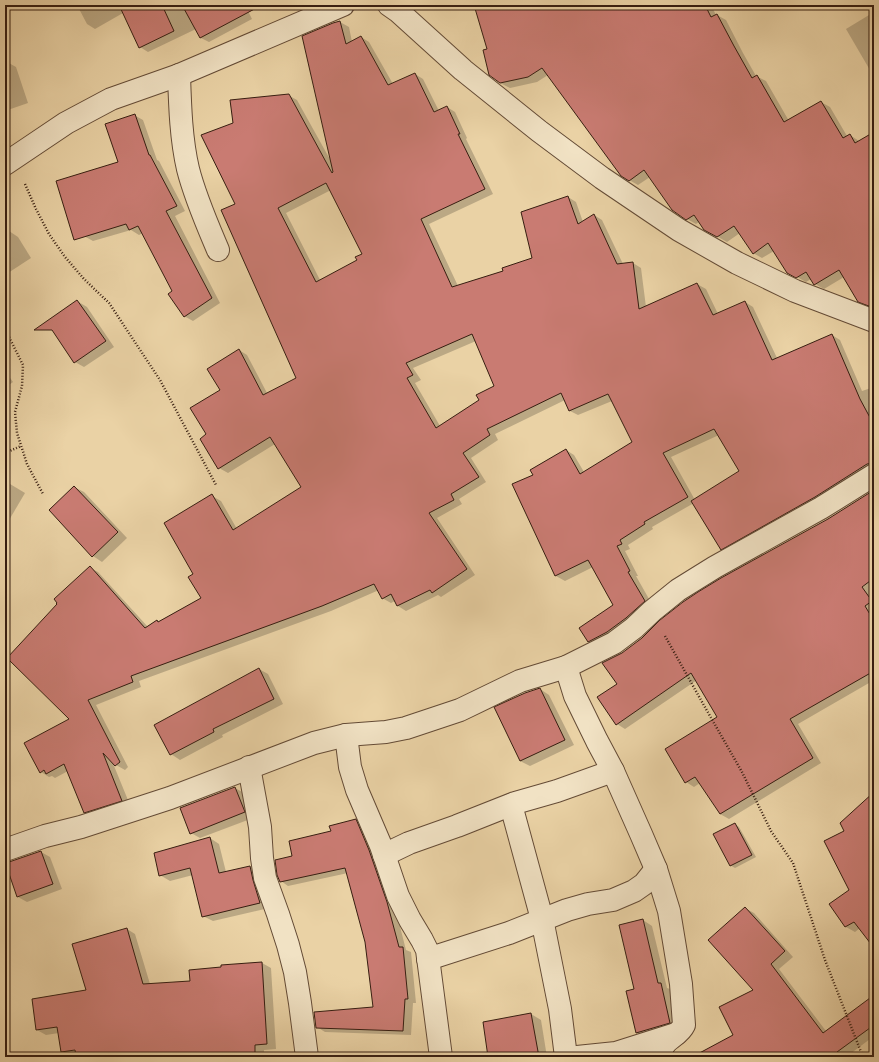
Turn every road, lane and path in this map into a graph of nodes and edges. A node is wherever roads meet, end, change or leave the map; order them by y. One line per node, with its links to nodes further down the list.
1 (343, 5): 3 (street)
2 (400, 7): 6 (street)
3 (179, 75): 4 (street); 5 (street)
4 (10, 160): 11 (path)
5 (218, 250)
6 (874, 321)
7 (5, 329): 8 (path)
8 (21, 446): 9 (path); 12 (path)
9 (5, 453)
10 (874, 475): 13 (street)
11 (216, 485)
12 (43, 494)
13 (652, 611): 14 (street); 30 (path)
14 (566, 668): 15 (street); 17 (street)
15 (346, 735): 16 (street); 20 (street)
16 (249, 767): 19 (street); 25 (street)
17 (613, 772): 18 (street); 21 (street)
18 (511, 805): 20 (street); 22 (street)
19 (5, 850)
20 (384, 854): 23 (street)
21 (656, 869): 22 (street); 24 (street)
22 (542, 919): 23 (street); 27 (street)
23 (428, 959): 26 (street)
24 (676, 1034): 28 (street); 29 (street)
25 (308, 1057)
26 (441, 1057)
27 (566, 1057)
28 (577, 1057)
29 (659, 1057)
30 (863, 1057)

